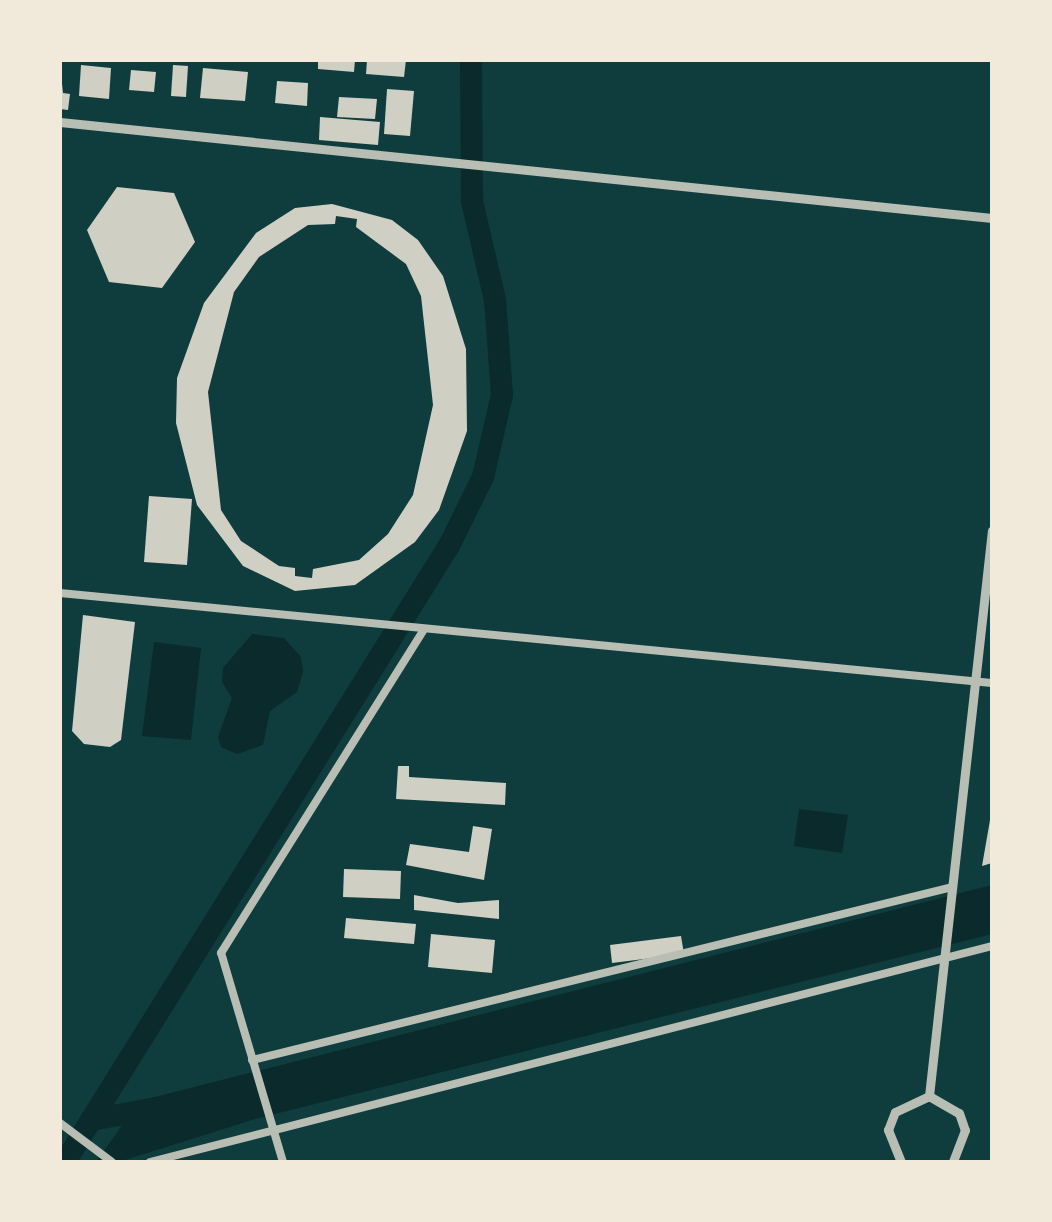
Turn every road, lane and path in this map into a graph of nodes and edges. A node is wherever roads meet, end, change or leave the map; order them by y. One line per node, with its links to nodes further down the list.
1 (60, 122): 2 (street)
2 (992, 218)
3 (992, 530): 6 (street)
4 (60, 593): 5 (street)
5 (424, 631): 6 (street); 11 (street)
6 (976, 681): 7 (street); 8 (street)
7 (992, 683)
8 (952, 888): 10 (street); 11 (street)
9 (992, 946): 10 (street)
10 (944, 962): 12 (street); 14 (street)
11 (252, 1060): 14 (street)
12 (930, 1096): 18 (street); 19 (street)
13 (60, 1123): 15 (street)
14 (273, 1130): 16 (street); 17 (street)
15 (112, 1162)
16 (150, 1162)
17 (283, 1162)
18 (901, 1162)
19 (953, 1162)

